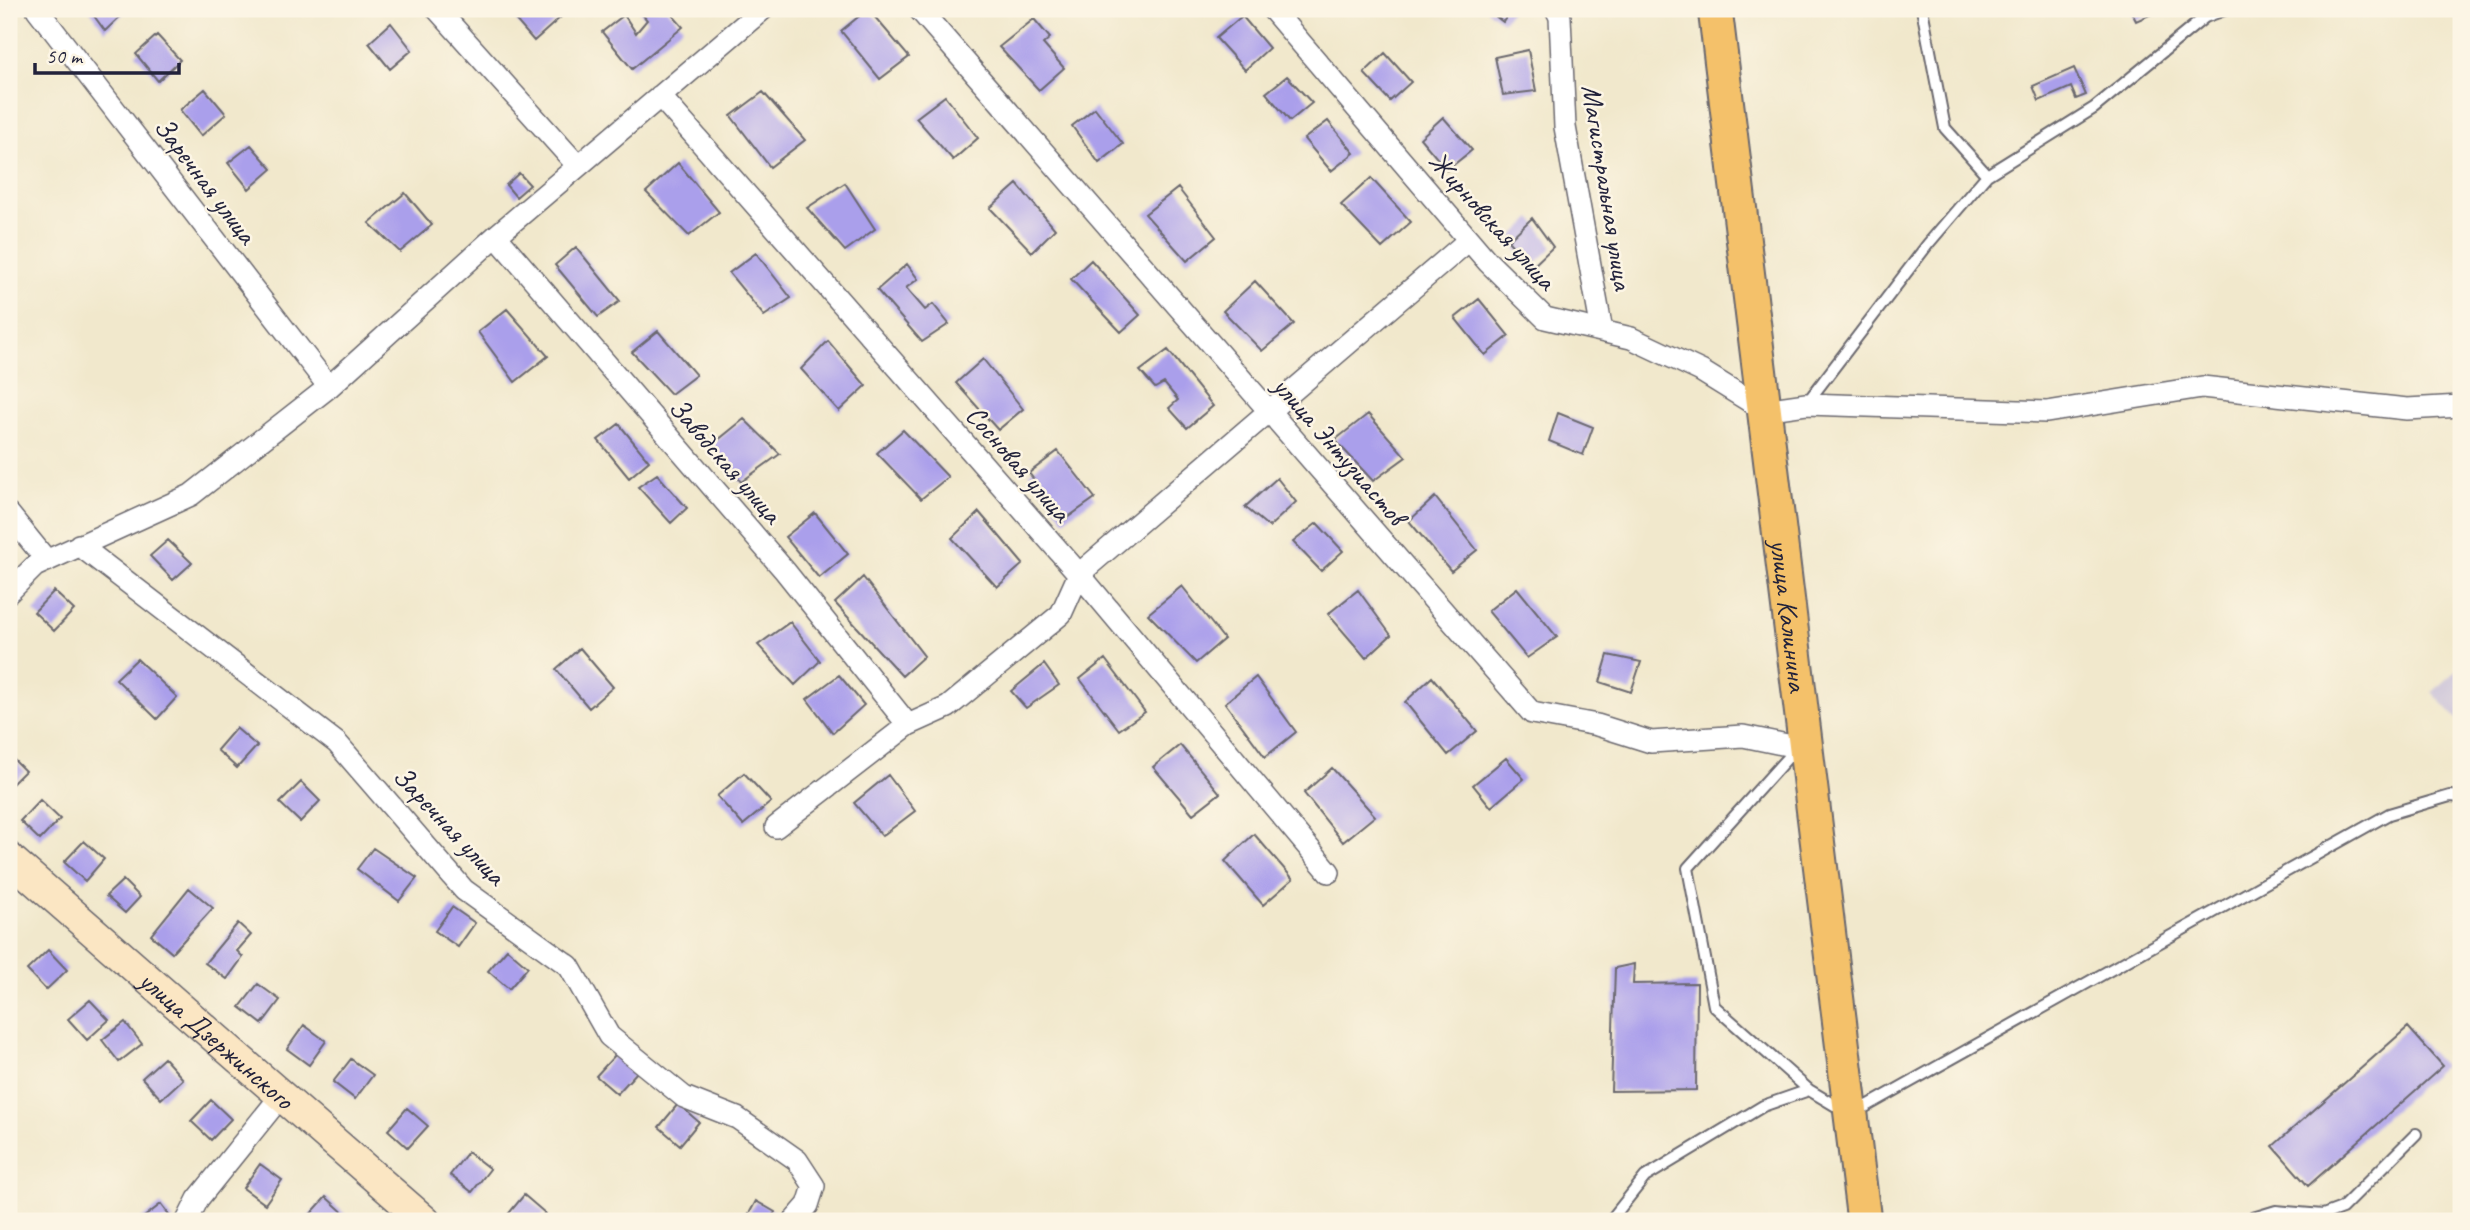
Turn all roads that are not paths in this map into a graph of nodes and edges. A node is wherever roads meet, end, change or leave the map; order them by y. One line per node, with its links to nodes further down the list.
1 (37, 9): 16 (street, Заречная улица)
2 (437, 9): 11 (street)
3 (763, 9): 10 (street)
4 (919, 9): 20 (street, улица Энтузиастов)
5 (1272, 9): 14 (street, Жирновская улица)
6 (1556, 9): 15 (street, Магистральная улица)
7 (1715, 9): 19 (main road, улица Калинина)
8 (1922, 9): 12 (lane)
9 (2227, 9): 12 (lane)
10 (660, 96): 11 (street); 24 (street, Сосновая улица)
11 (578, 166): 13 (street)
12 (1987, 175): 17 (lane)
13 (496, 236): 16 (street); 26 (street, Заводская улица)
14 (1469, 240): 15 (street, Жирновская улица); 20 (street)
15 (1602, 331): 19 (street, Жирновская улица)
16 (329, 387): 22 (street)
17 (1806, 404): 18 (street); 19 (street)
18 (2461, 406)
19 (1765, 410): 27 (main road, улица Калинина)
20 (1269, 411): 24 (street); 27 (street, улица Энтузиастов)
21 (9, 514): 23 (street)
22 (79, 545): 23 (street); 36 (street, Заречная улица)
23 (47, 561): 25 (street)
24 (1079, 574): 26 (street); 31 (street, Сосновая улица)
25 (9, 592)
26 (908, 725): 29 (street)
27 (1802, 753): 32 (lane); 34 (main road, улица Калинина)
28 (2461, 797): 34 (lane)
29 (776, 827)
30 (9, 858): 33 (street, улица Дзержинского)
31 (1329, 872)
32 (1809, 1090): 34 (lane); 39 (lane)
33 (281, 1096): 37 (street); 38 (street, улица Дзержинского)
34 (1851, 1115): 40 (main road, улица Калинина)
35 (2416, 1135): 41 (lane)
36 (801, 1213)
37 (187, 1221)
38 (425, 1221)
39 (1610, 1221)
40 (1864, 1221)
41 (2243, 1221)

